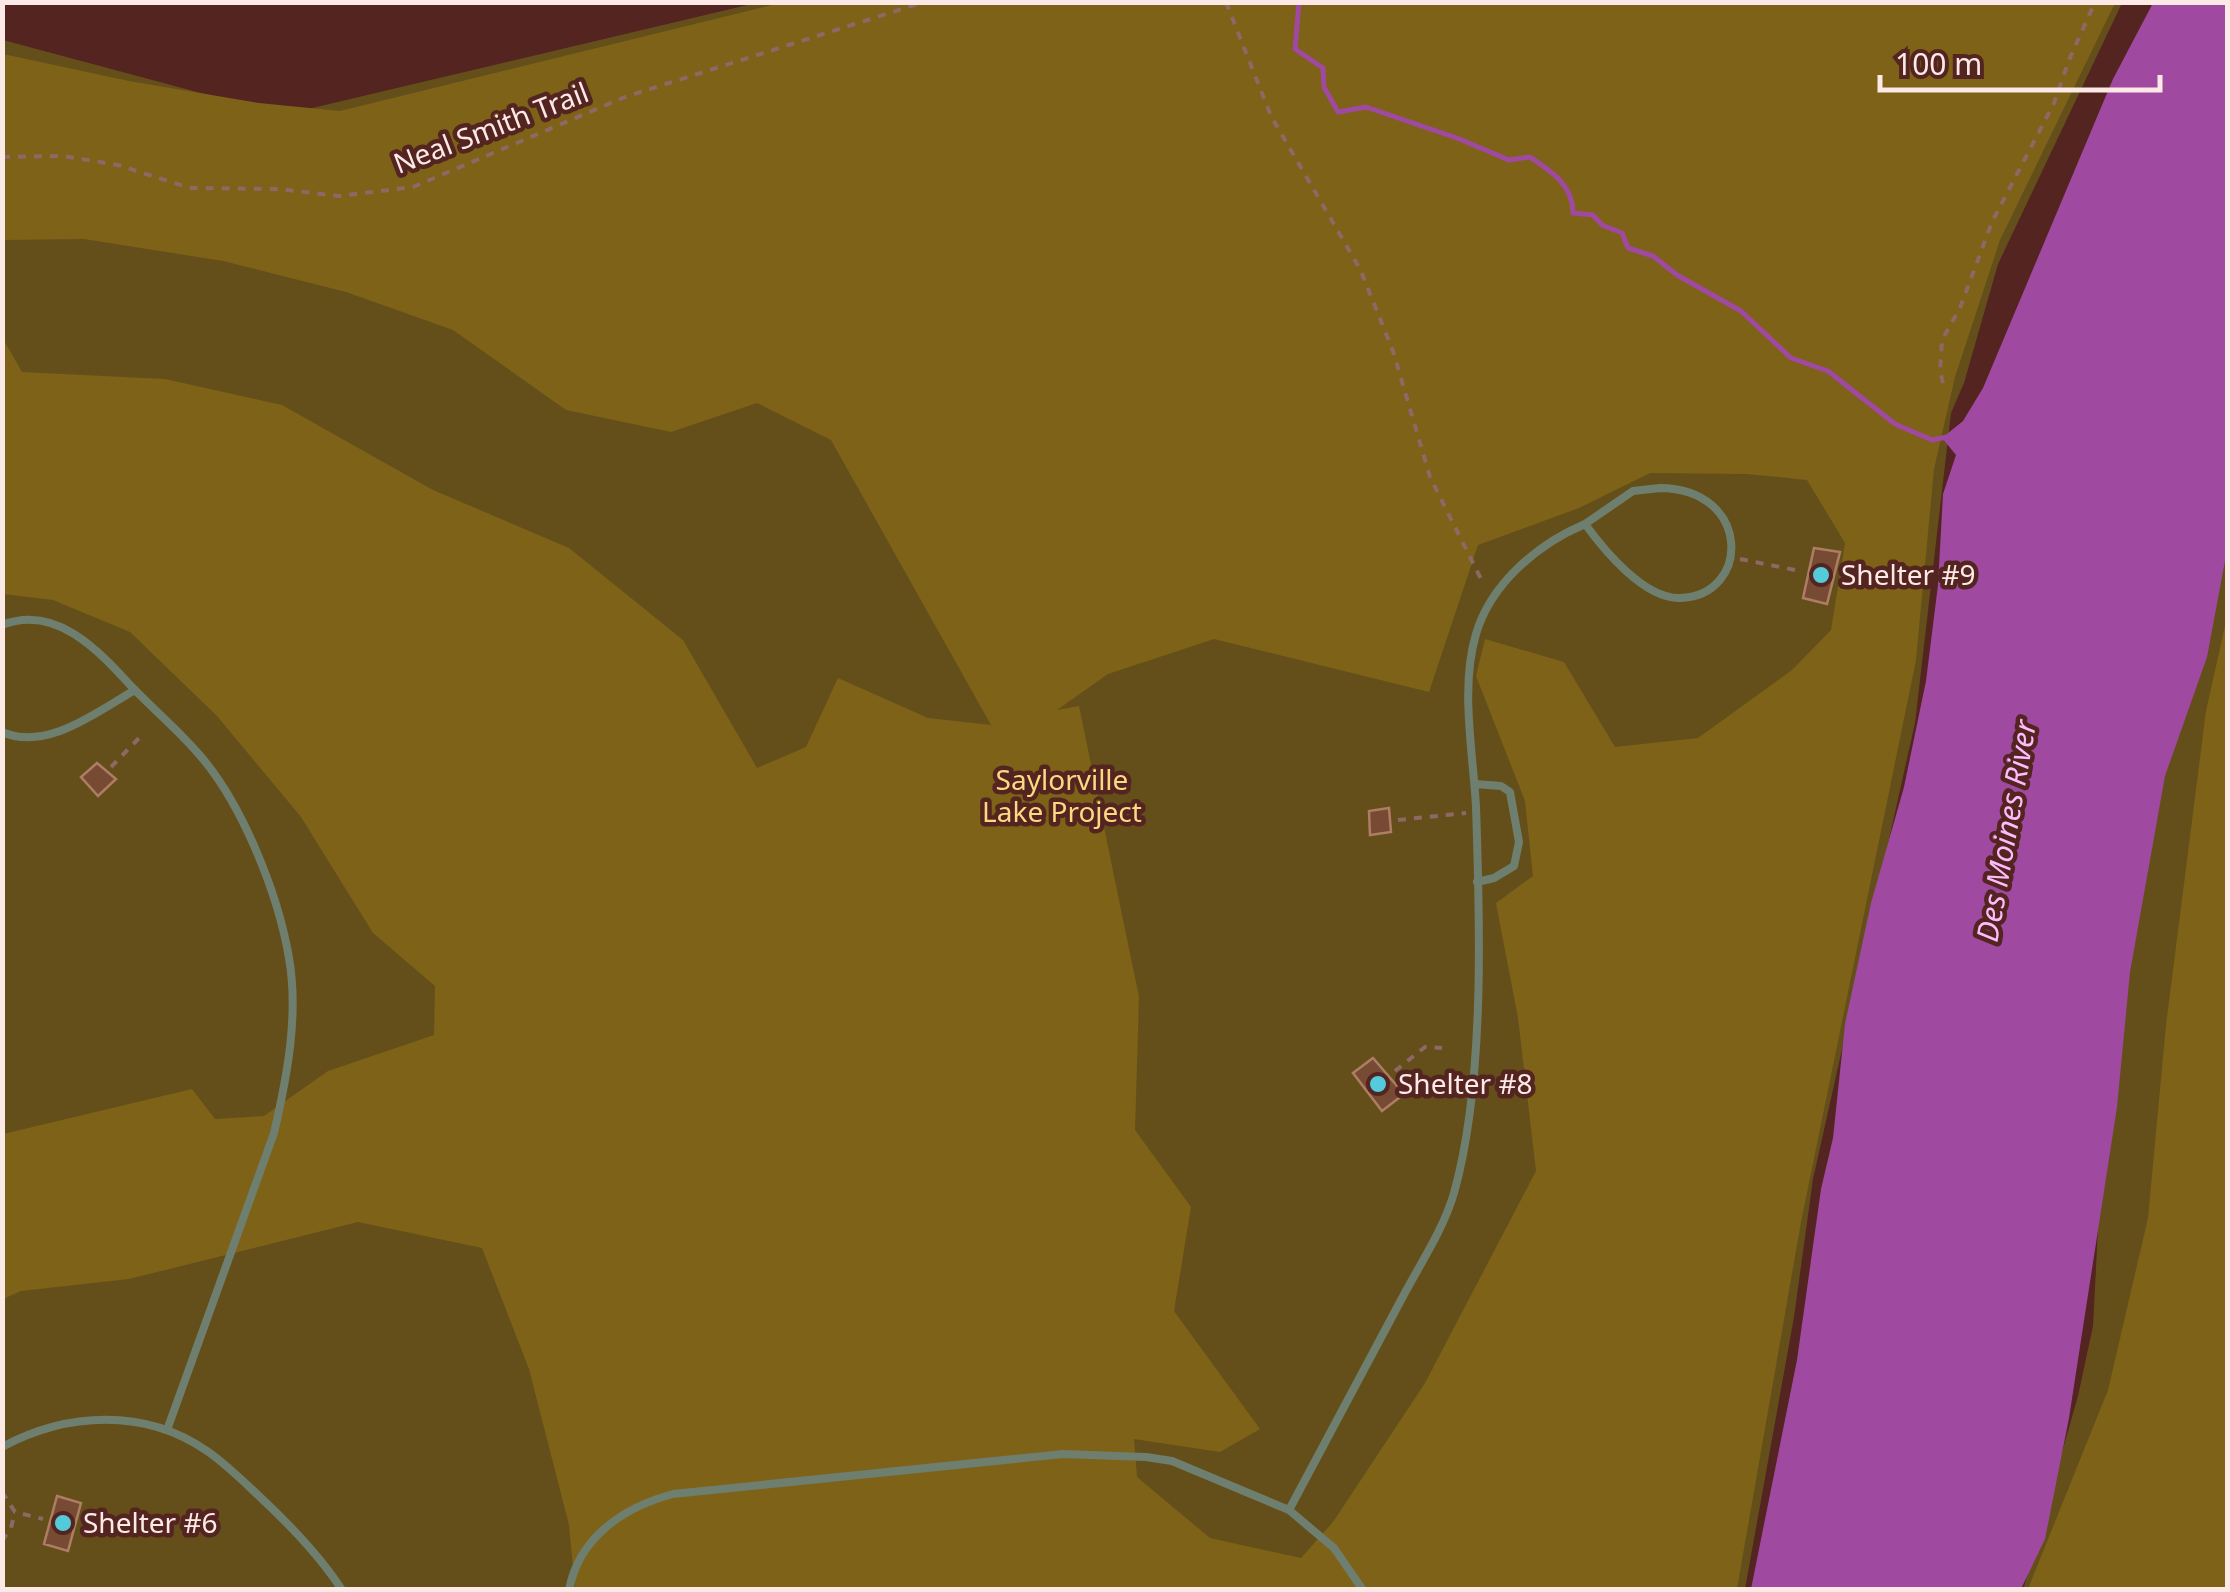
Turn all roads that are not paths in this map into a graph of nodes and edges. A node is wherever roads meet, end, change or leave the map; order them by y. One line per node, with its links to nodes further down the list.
1 (1585, 524): 1 (lane); 5 (lane)
2 (2, 625): 3 (lane)
3 (135, 690): 4 (lane); 7 (lane)
4 (2, 732)
5 (1475, 784): 6 (lane); 6 (lane)
6 (1478, 882): 9 (lane)
7 (168, 1430): 8 (lane); 10 (lane)
8 (2, 1447)
9 (1290, 1510): 11 (lane); 12 (lane)
10 (342, 1590)
11 (568, 1590)
12 (1362, 1590)

